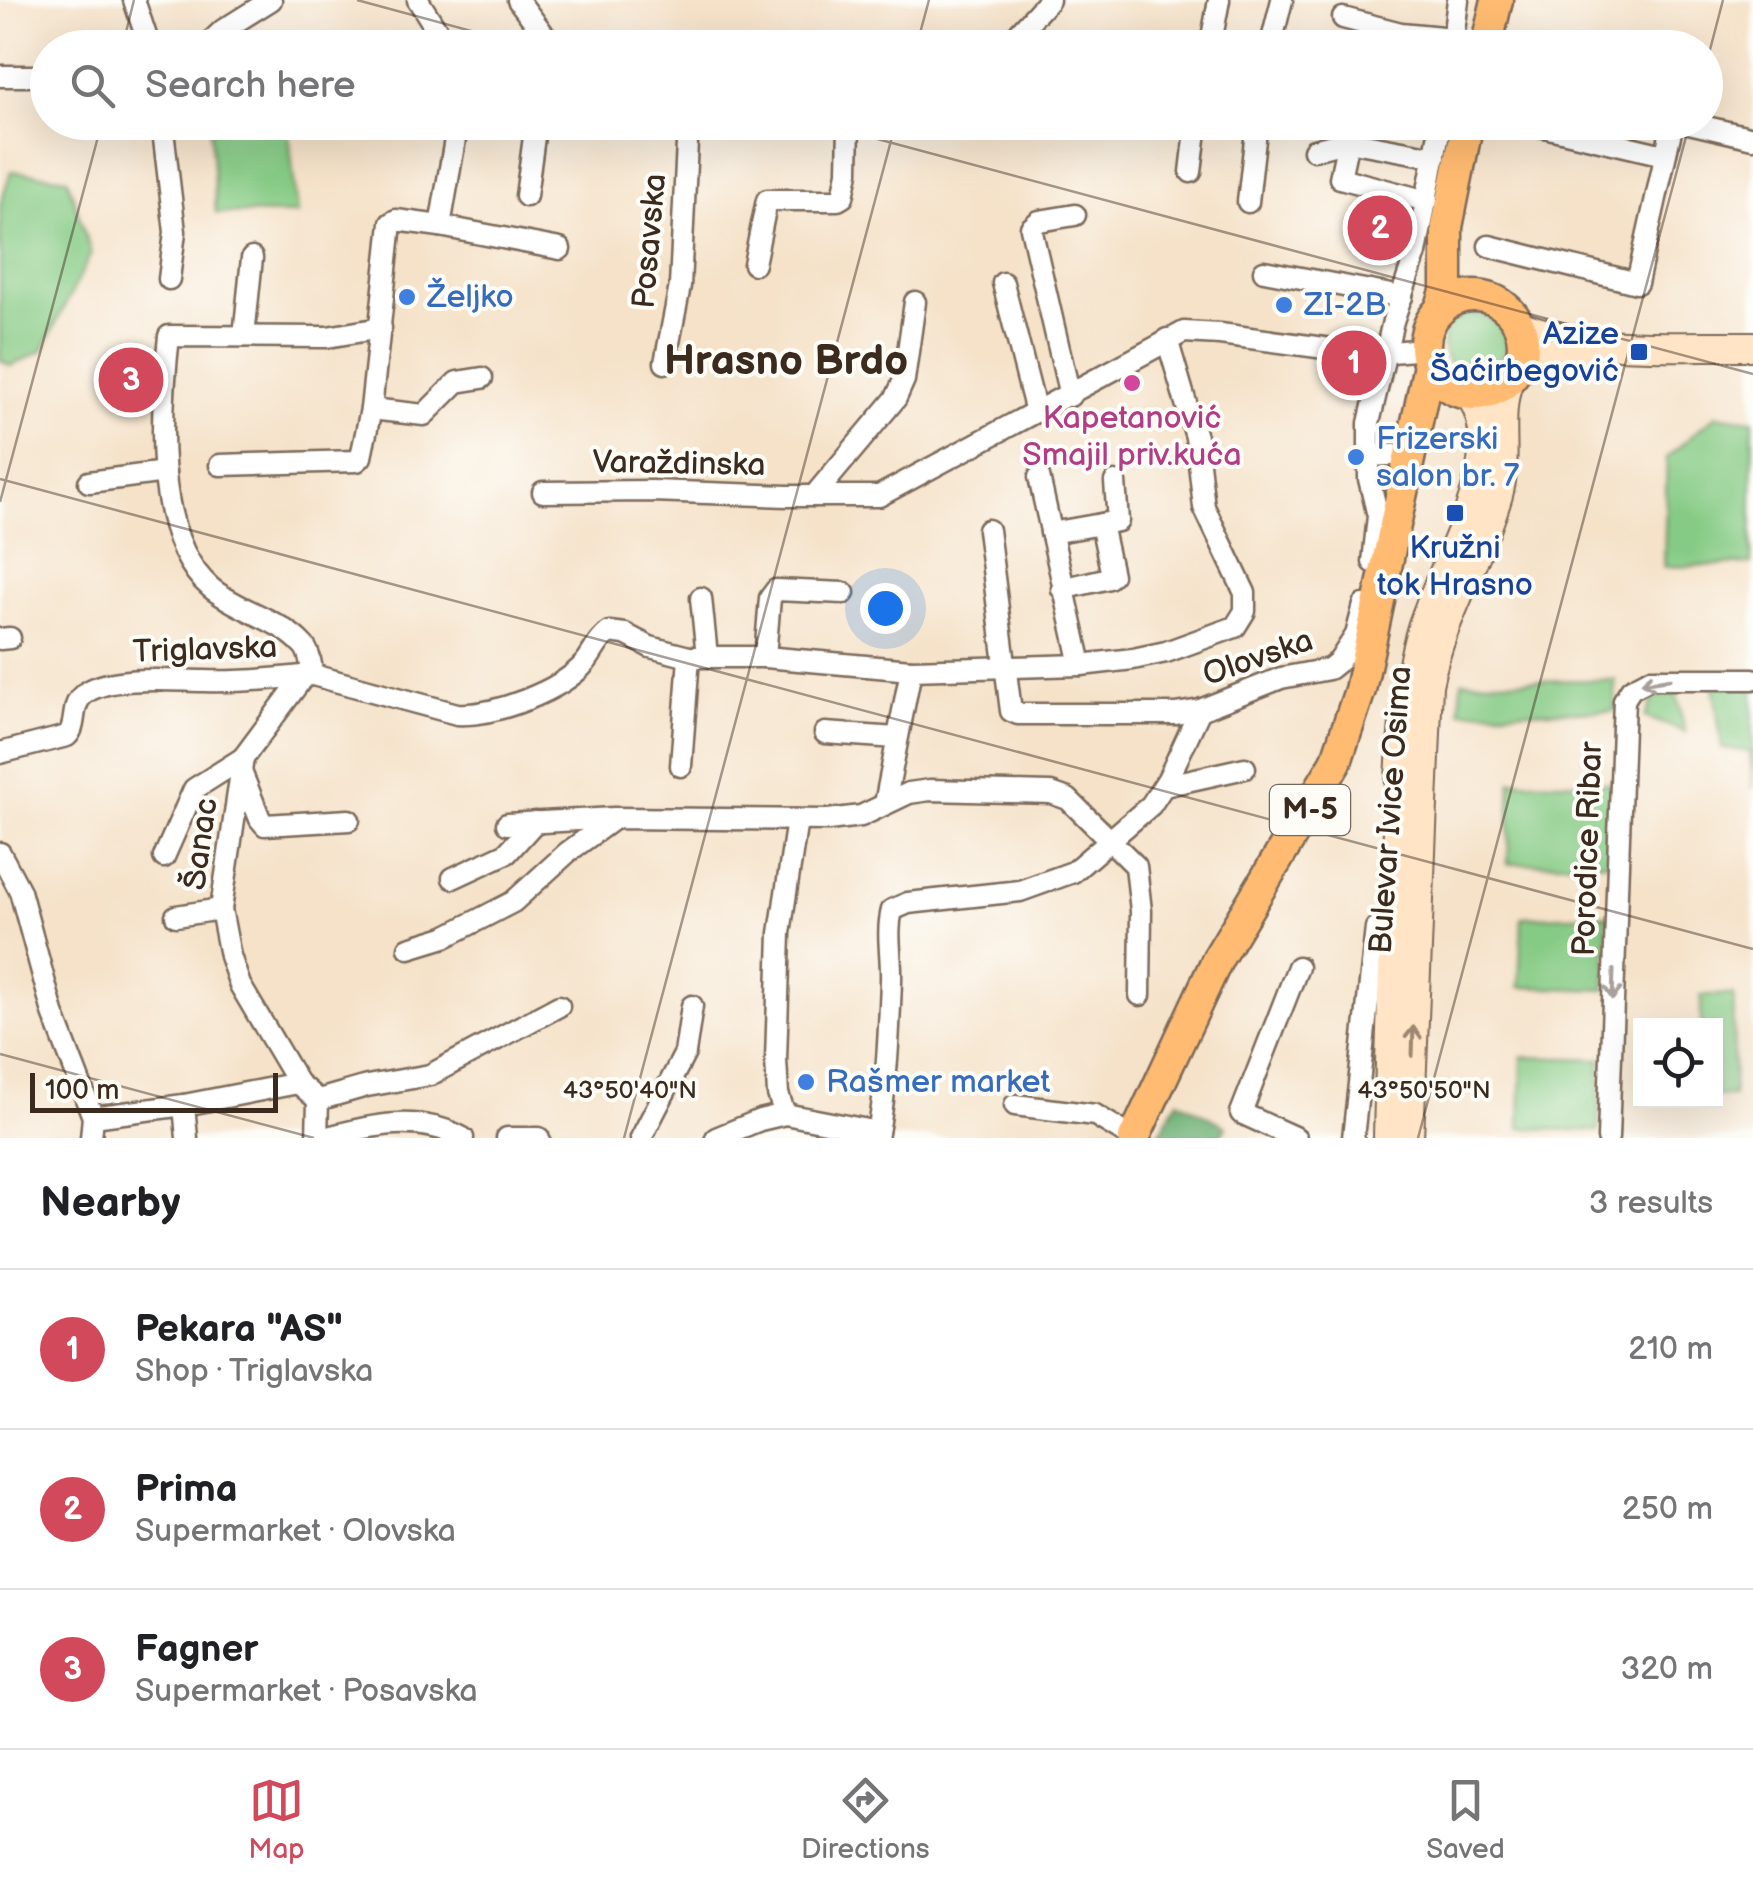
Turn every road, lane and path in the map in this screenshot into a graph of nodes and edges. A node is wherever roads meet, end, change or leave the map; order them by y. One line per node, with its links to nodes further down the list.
1 (134, 0): 11 (street)
2 (271, 0): 12 (street)
3 (418, 0): 13 (street)
4 (518, 0): 14 (street)
5 (1219, 0): 16 (street)
6 (1282, 0): 17 (street)
7 (1458, 0): 19 (street)
8 (1497, 0): 20 (main road)
9 (1038, 5): 15 (street)
10 (1343, 18): 18 (street)
11 (144, 30)
12 (223, 30)
13 (437, 30)
14 (540, 30)
15 (1018, 30)
16 (1213, 30)
17 (1274, 30)
18 (1359, 30)
19 (1455, 30)
20 (1490, 30)
21 (0, 76): 22 (street)
22 (30, 76)
23 (1723, 131): 24 (street)
24 (1753, 138)
25 (164, 140): 54 (street)
26 (455, 140): 48 (street)
27 (534, 140): 44 (street)
28 (687, 140): 68 (street, Posavska)
29 (848, 140): 52 (street)
30 (1194, 140): 42 (street)
31 (1256, 140): 46 (street)
32 (1334, 140): 39 (street)
33 (1348, 140): 45 (street)
34 (1377, 140): 41 (street)
35 (1437, 140): 41 (street, Olovska)
36 (1464, 140): 43 (main road, M-5)
37 (1597, 140): 40 (street)
38 (1668, 140): 40 (street)
39 (1314, 150)
40 (1664, 156): 49 (street)
41 (1435, 157): 45 (street, Olovska)
42 (1191, 172)
43 (1454, 182): 57 (main road, M-5); 59 (main road, M-5)
44 (526, 196)
45 (1428, 201): 56 (street, Olovska)
46 (1248, 202)
47 (1075, 215): 72 (street)
48 (440, 226): 50 (street); 61 (street)
49 (1489, 246)
50 (560, 249)
51 (252, 258): 62 (street)
52 (754, 264)
53 (1264, 271): 56 (street)
54 (169, 279)
55 (1003, 283): 74 (street)
56 (1402, 296): 66 (street, Olovska)
57 (1486, 297): 59 (main road); 60 (main road, M-5)
58 (916, 302): 83 (street)
59 (1440, 310): 67 (main road, M-5)
60 (1519, 325): 64 (main road); 69 (main road)
61 (381, 328): 62 (street); 73 (street)
62 (244, 336): 78 (street)
63 (1167, 340): 66 (street); 72 (street, Varaždinska); 92 (street, Triglavska)
64 (1606, 344): 65 (main road); 69 (main road)
65 (1753, 346)
66 (1386, 354): 67 (street); 76 (street, Olovska)
67 (1427, 357): 71 (main road); 75 (main road, M-5)
68 (665, 364)
69 (1512, 376): 71 (main road); 142 (main road, Bulevar Ivice Osima, one-way to 69)
70 (482, 378): 73 (street)
71 (1462, 392): 75 (main road, M-5); 141 (main road, Bulevar Ivice Osima)
72 (1070, 396): 74 (street, Varaždinska)
73 (370, 410): 77 (street)
74 (1036, 412): 83 (street, Varaždinska)
75 (1412, 454): 76 (street); 130 (main road, M-5)
76 (1367, 456): 97 (street, Olovska)
77 (220, 465)
78 (165, 472): 80 (street); 95 (street, Triglavska)
79 (1039, 477): 86 (street)
80 (89, 482)
81 (1115, 482): 84 (street)
82 (542, 492): 83 (street, Varaždinska)
83 (814, 496)
84 (1101, 524): 86 (street); 87 (street)
85 (988, 530): 93 (street)
86 (1051, 533): 87 (street)
87 (1062, 589): 92 (street)
88 (844, 593): 91 (street)
89 (701, 598): 90 (street)
90 (698, 657): 91 (street, Triglavska); 95 (street, Triglavska); 102 (street)
91 (765, 657): 94 (street, Triglavska)
92 (1081, 665): 93 (street, Triglavska)
93 (1008, 669): 94 (street, Triglavska); 97 (street, Olovska)
94 (911, 670): 99 (street)
95 (309, 676): 100 (street, Triglavska); 101 (street, Šanac)
96 (1753, 679): 143 (street, Porodice Ribar, one-way to 143)
97 (1200, 710): 104 (street, Olovska)
98 (824, 733): 99 (street)
99 (898, 738): 105 (street)
100 (0, 753)
101 (242, 765): 107 (street); 113 (street); 115 (street, Šanac)
102 (681, 766)
103 (1246, 768): 104 (street)
104 (1164, 786): 111 (street, Olovska)
105 (885, 804): 108 (street); 111 (street)
106 (614, 818): 108 (street); 109 (street); 118 (street)
107 (349, 820)
108 (797, 820): 127 (street)
109 (535, 822): 110 (street); 114 (street)
110 (506, 824)
111 (1108, 841): 120 (street); 129 (street, Olovska)
112 (0, 853): 128 (street)
113 (164, 857)
114 (453, 878)
115 (221, 909): 116 (street); 123 (street, Šanac)
116 (176, 916)
117 (1376, 928): 140 (street)
118 (409, 948)
119 (1298, 967): 139 (street)
120 (1140, 994)
121 (559, 1006): 124 (street)
122 (692, 1006): 136 (street)
123 (298, 1083): 124 (street, Šanac); 125 (street)
124 (318, 1100): 132 (street)
125 (184, 1104): 128 (street); 131 (street)
126 (1015, 1105): 130 (street)
127 (785, 1114): 129 (street); 137 (street)
128 (92, 1128)
129 (872, 1133): 138 (street)
130 (1124, 1136)
131 (187, 1138)
132 (320, 1138): 133 (street)
133 (463, 1138)
134 (507, 1138): 135 (street)
135 (539, 1138)
136 (641, 1138)
137 (716, 1138)
138 (829, 1138)
139 (1296, 1138)
140 (1353, 1138)
141 (1388, 1138)
142 (1410, 1138)
143 (1608, 1138)

